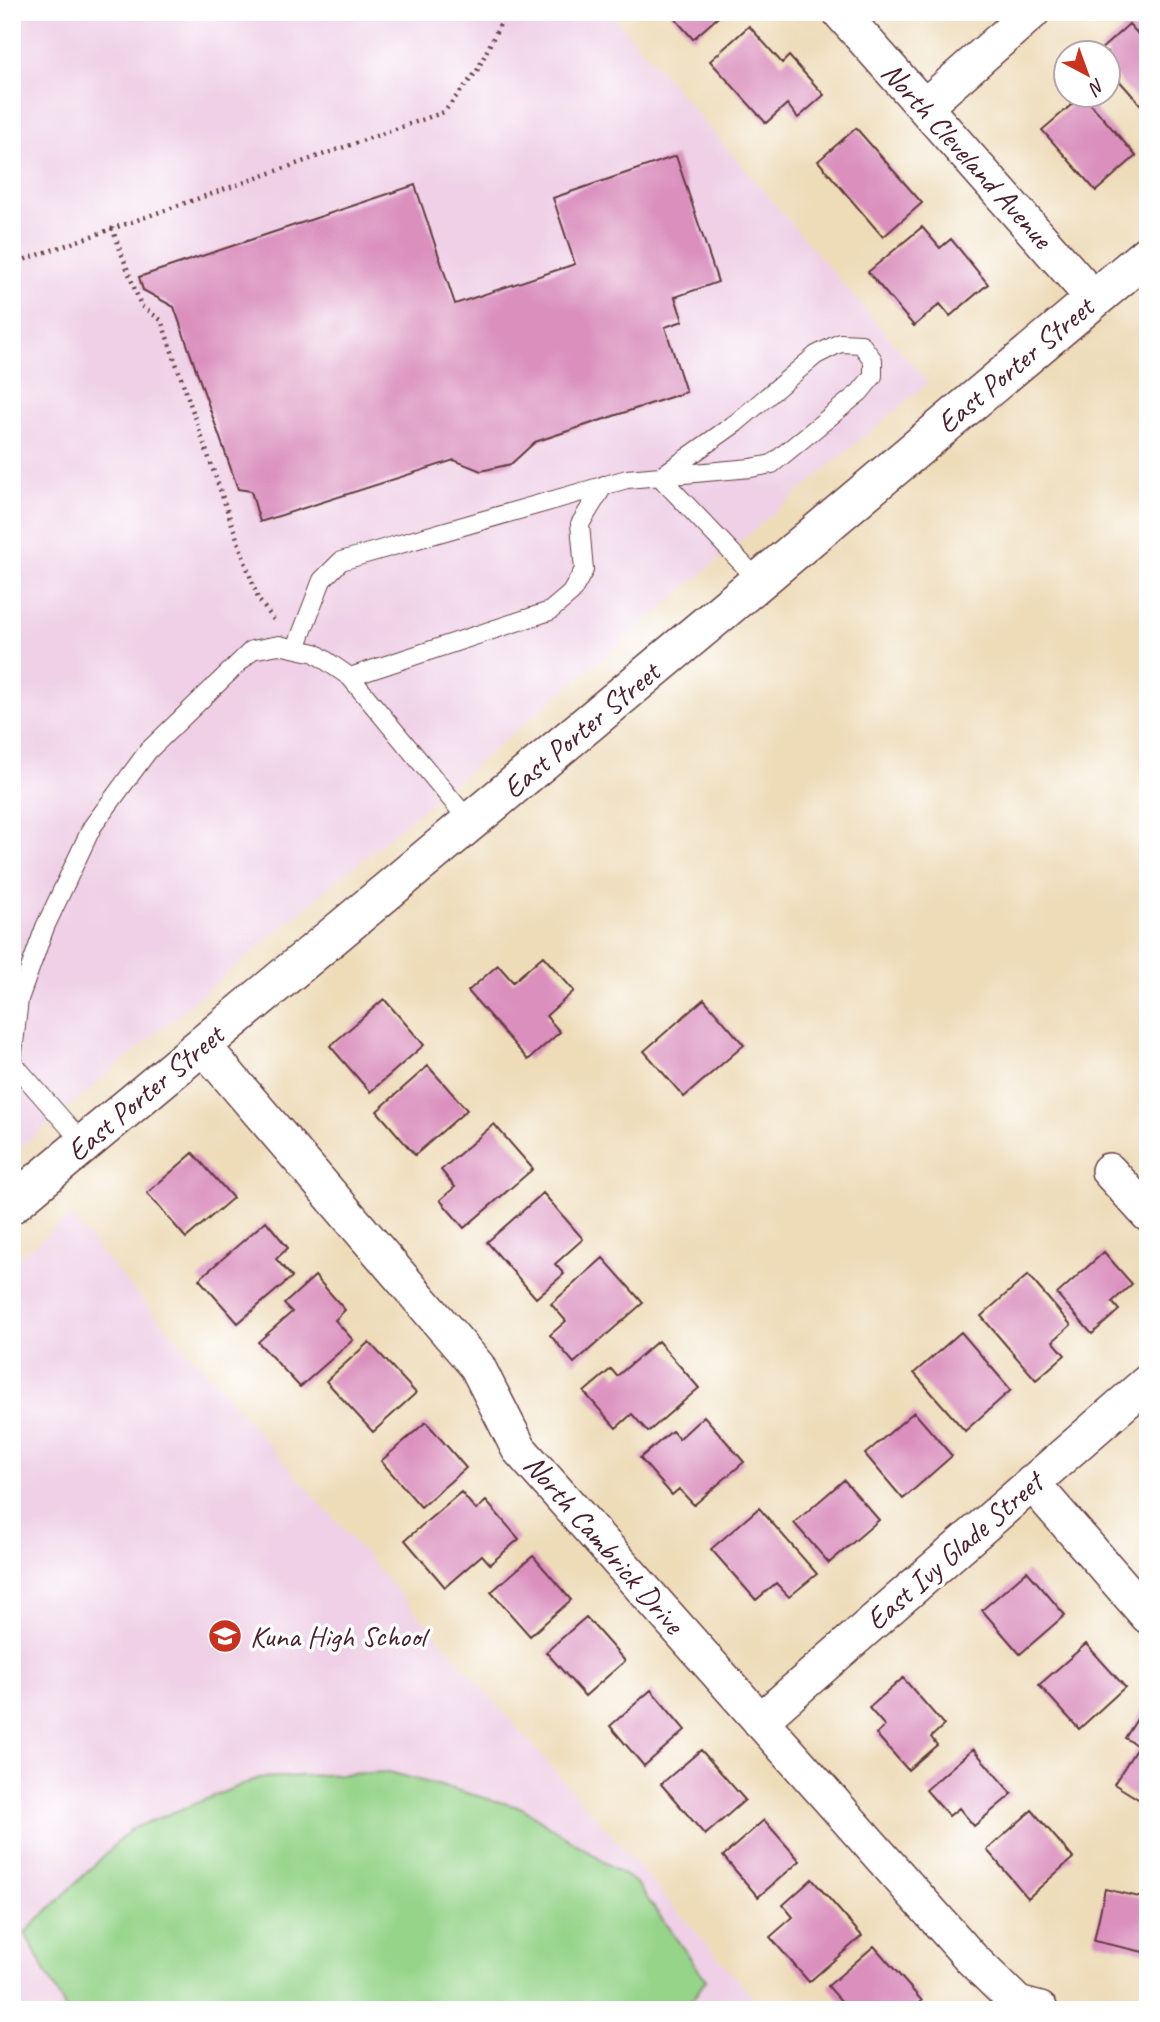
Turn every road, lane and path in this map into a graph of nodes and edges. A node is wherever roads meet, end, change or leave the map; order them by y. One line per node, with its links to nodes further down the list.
1 (506, 12): 5 (path)
2 (840, 12): 4 (street, North Cleveland Avenue)
3 (1032, 12): 4 (street)
4 (924, 107): 8 (street, North Cleveland Avenue)
5 (112, 228): 7 (path); 12 (path)
6 (1148, 254): 8 (street, East Porter Street)
7 (12, 264)
8 (1094, 299): 11 (street, East Porter Street)
9 (660, 477): 9 (lane); 10 (lane); 11 (lane)
10 (604, 485): 12 (lane); 13 (lane)
11 (759, 581): 14 (street, East Porter Street)
12 (296, 648): 13 (lane); 16 (lane)
13 (350, 677): 14 (lane)
14 (470, 822): 15 (street, East Porter Street)
15 (202, 1046): 17 (street, East Porter Street); 24 (street, North Cambrick Drive)
16 (12, 1062): 17 (lane)
17 (84, 1144): 19 (street, East Porter Street)
18 (1110, 1171): 20 (street)
19 (12, 1204)
20 (1148, 1214)
21 (1148, 1382): 22 (street, East Ivy Glade Street)
22 (1032, 1483): 23 (street); 24 (street, East Ivy Glade Street)
23 (1148, 1616)
24 (760, 1721): 25 (street, North Cambrick Drive)
25 (1040, 2010)

